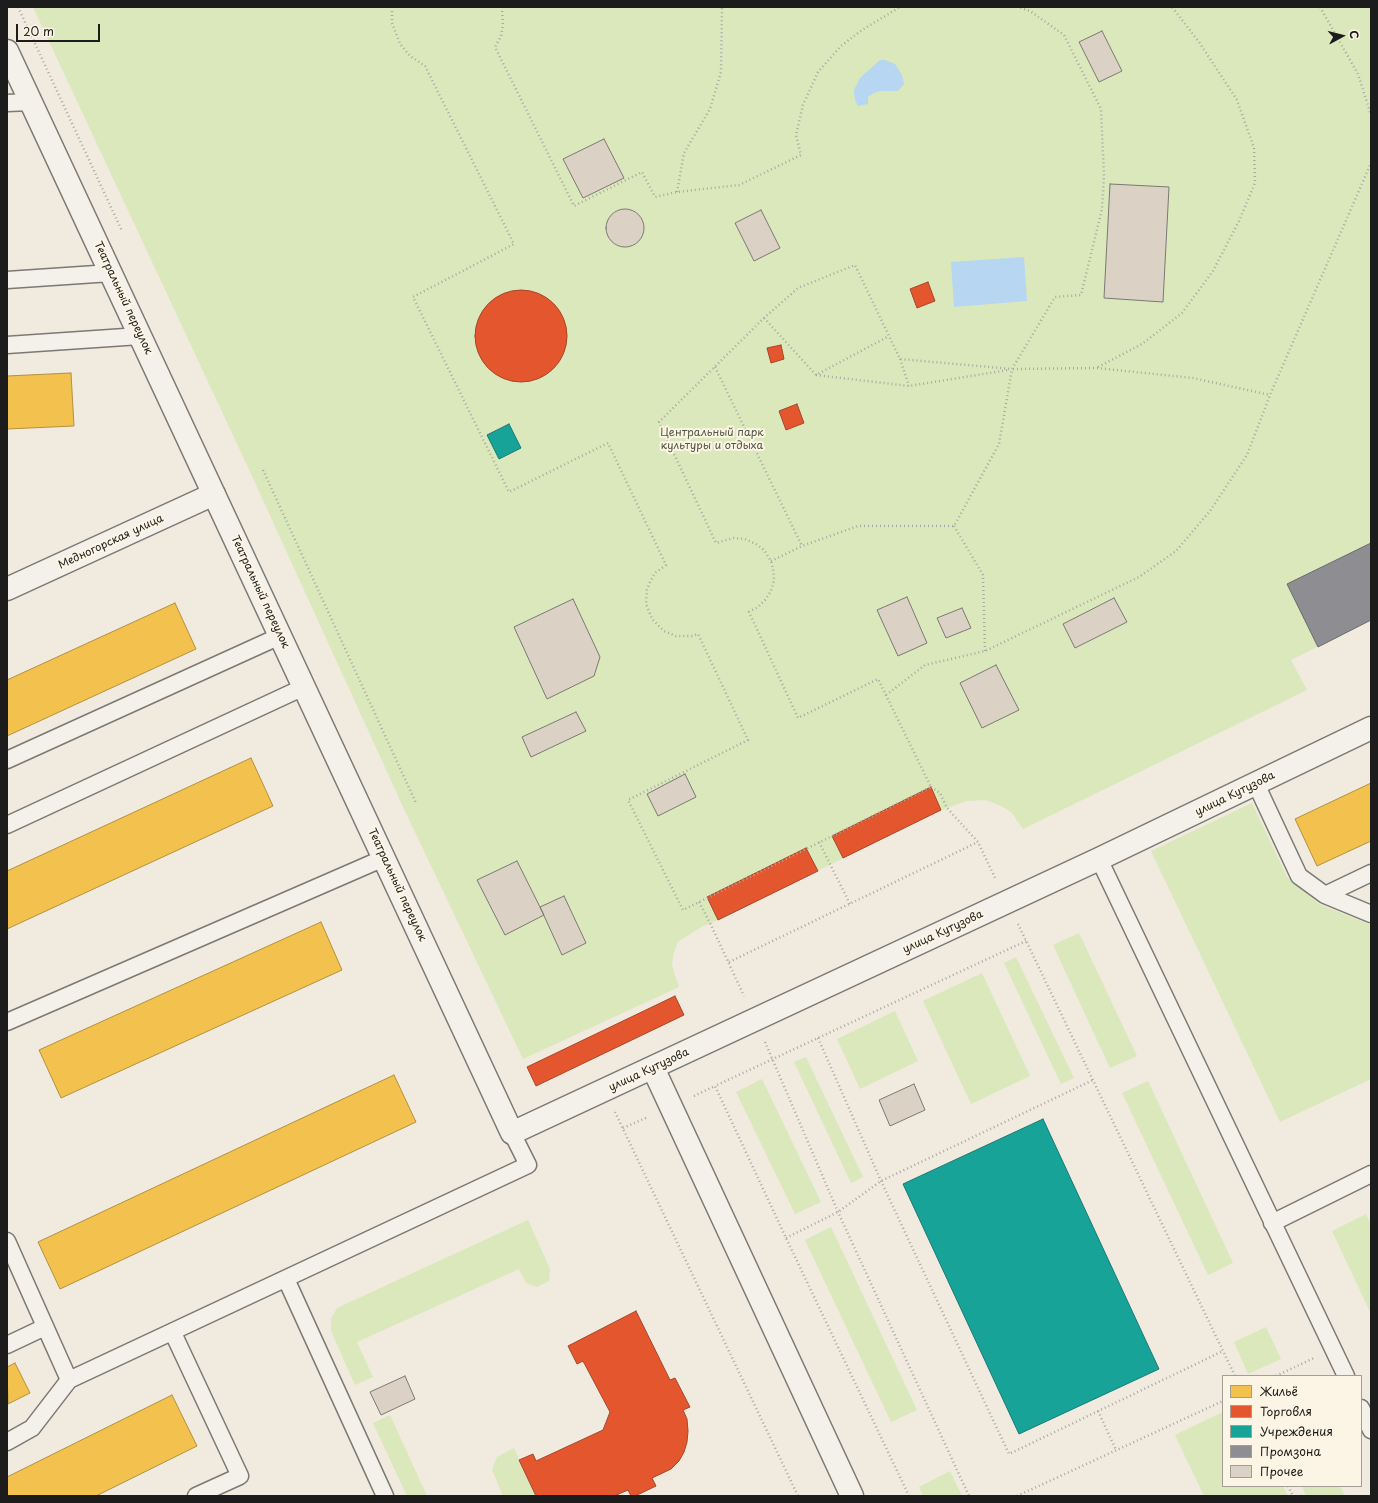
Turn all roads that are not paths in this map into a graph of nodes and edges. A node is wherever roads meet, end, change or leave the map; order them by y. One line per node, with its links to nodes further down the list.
1 (7, 51): 2 (street, Театральный переулок)
2 (31, 102): 3 (lane); 4 (street, Театральный переулок)
3 (7, 103)
4 (111, 273): 5 (lane); 6 (street, Театральный переулок)
5 (7, 280)
6 (140, 336): 7 (lane); 8 (street, Театральный переулок)
7 (7, 345)
8 (214, 494): 9 (street, Медногорская улица); 10 (street, Театральный переулок)
9 (7, 589)
10 (280, 636): 11 (street, Театральный переулок); 13 (lane)
11 (304, 687): 15 (lane); 16 (street, Театральный переулок)
12 (1371, 728): 14 (street, улица Кутузова)
13 (7, 760)
14 (1256, 784): 17 (street, улица Кутузова); 19 (lane)
15 (7, 825)
16 (384, 858): 21 (lane); 23 (street, Театральный переулок)
17 (1099, 859): 22 (street, улица Кутузова); 25 (lane)
18 (1371, 873): 19 (lane)
19 (1325, 895): 20 (lane)
20 (1371, 914)
21 (7, 1022)
22 (653, 1068): 23 (street, улица Кутузова); 38 (street)
23 (512, 1133): 27 (lane)
24 (1371, 1174): 25 (lane)
25 (1272, 1223): 31 (lane)
26 (7, 1241): 28 (lane)
27 (286, 1279): 29 (lane); 37 (lane)
28 (45, 1327): 30 (lane); 32 (lane)
29 (173, 1333): 32 (lane); 36 (lane)
30 (7, 1345)
31 (1346, 1375)
32 (69, 1380): 35 (lane)
33 (1362, 1410): 34 (lane)
34 (1371, 1430)
35 (7, 1442)
36 (196, 1496)
37 (385, 1496)
38 (852, 1496)

